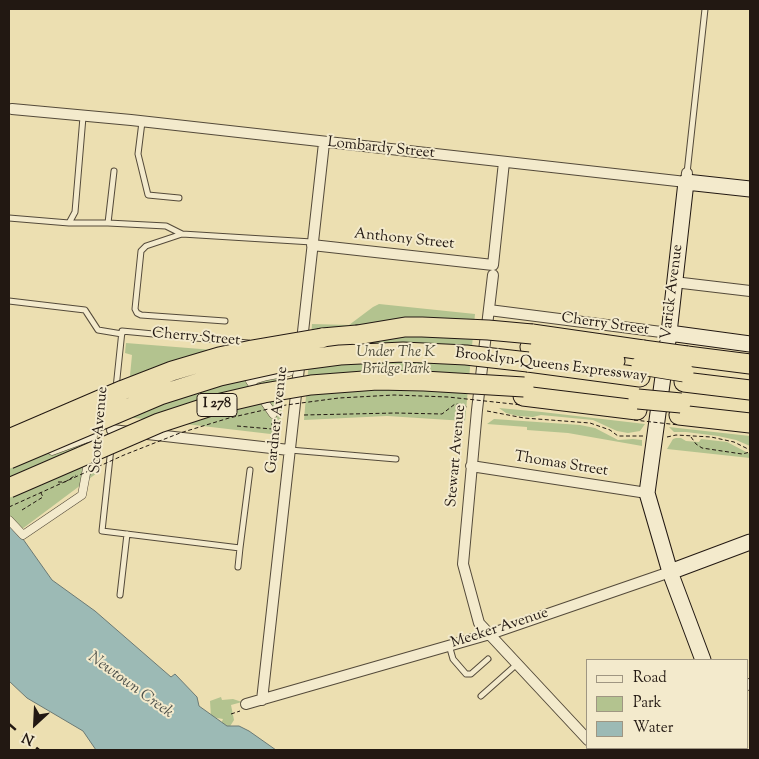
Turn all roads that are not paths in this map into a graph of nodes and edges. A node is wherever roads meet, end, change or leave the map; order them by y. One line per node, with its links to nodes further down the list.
1 (705, 9): 8 (lane, Varick Avenue)
2 (10, 113): 3 (street, Lombardy Street)
3 (83, 117): 4 (street, Lombardy Street); 12 (lane)
4 (142, 122): 5 (street, Lombardy Street); 10 (lane)
5 (324, 143): 6 (street, Lombardy Street); 15 (street, Gardner Avenue)
6 (504, 162): 8 (street, Lombardy Street); 16 (street, Stewart Avenue)
7 (114, 171): 13 (lane)
8 (686, 177): 9 (main road, Lombardy Street); 17 (main road, Varick Avenue)
9 (750, 189)
10 (179, 198)
11 (9, 218): 12 (lane)
12 (69, 223): 13 (lane)
13 (108, 223): 14 (lane)
14 (182, 234): 15 (lane); 21 (lane)
15 (312, 244): 16 (street, Anthony Street); 26 (street, Gardner Avenue)
16 (493, 270): 20 (street, Stewart Avenue)
17 (674, 282): 18 (street); 23 (main road, Varick Avenue)
18 (750, 291)
19 (9, 300): 22 (lane, Cherry Street)
20 (488, 310): 23 (street, Cherry Street); 45 (street, Stewart Avenue)
21 (225, 320)
22 (122, 332): 24 (lane, Cherry Street); 33 (lane, Scott Avenue)
23 (668, 333): 25 (main road, Cherry Street); 48 (main road, Varick Avenue)
24 (261, 344): 26 (street, Cherry Street)
25 (750, 344)
26 (300, 348): 41 (street, Gardner Avenue)
27 (530, 348): 29 (highway, I 278, bridge); 40 (highway, bridge); 42 (highway, Brooklyn-Queens Expressway / I 278, bridge)
28 (750, 364): 29 (highway)
29 (685, 370): 31 (highway, I 278); 32 (highway, I 278)
30 (289, 372): 36 (street)
31 (750, 383)
32 (750, 390)
33 (115, 401)
34 (750, 410): 37 (highway, Brooklyn-Queens Expressway / I 278)
35 (114, 411): 39 (lane, Scott Avenue)
36 (273, 414)
37 (680, 414): 38 (highway); 47 (highway, Brooklyn-Queens Expressway / I 278, bridge)
38 (750, 423)
39 (112, 430): 41 (street); 50 (lane, Scott Avenue)
40 (9, 439)
41 (289, 450): 43 (lane); 62 (street, Gardner Avenue)
42 (9, 459)
43 (396, 459)
44 (9, 466): 49 (street)
45 (471, 466): 48 (street, Thomas Street); 56 (street, Stewart Avenue)
46 (250, 470): 52 (lane)
47 (9, 488)
48 (647, 493): 54 (main road, Varick Avenue)
49 (9, 520)
50 (127, 534): 52 (lane); 55 (lane)
51 (750, 542): 54 (main road, Meeker Avenue)
52 (240, 548): 53 (lane)
53 (238, 567)
54 (670, 572): 56 (street, Meeker Avenue); 59 (main road, Varick Avenue)
55 (120, 595)
56 (490, 634): 57 (street, Meeker Avenue); 60 (street, Stewart Avenue)
57 (449, 645): 58 (lane); 62 (street, Meeker Avenue)
58 (488, 658)
59 (703, 659)
60 (518, 664): 61 (lane); 64 (street, Stewart Avenue)
61 (481, 696)
62 (262, 700): 63 (street, Meeker Avenue)
63 (246, 704)
64 (586, 738)

